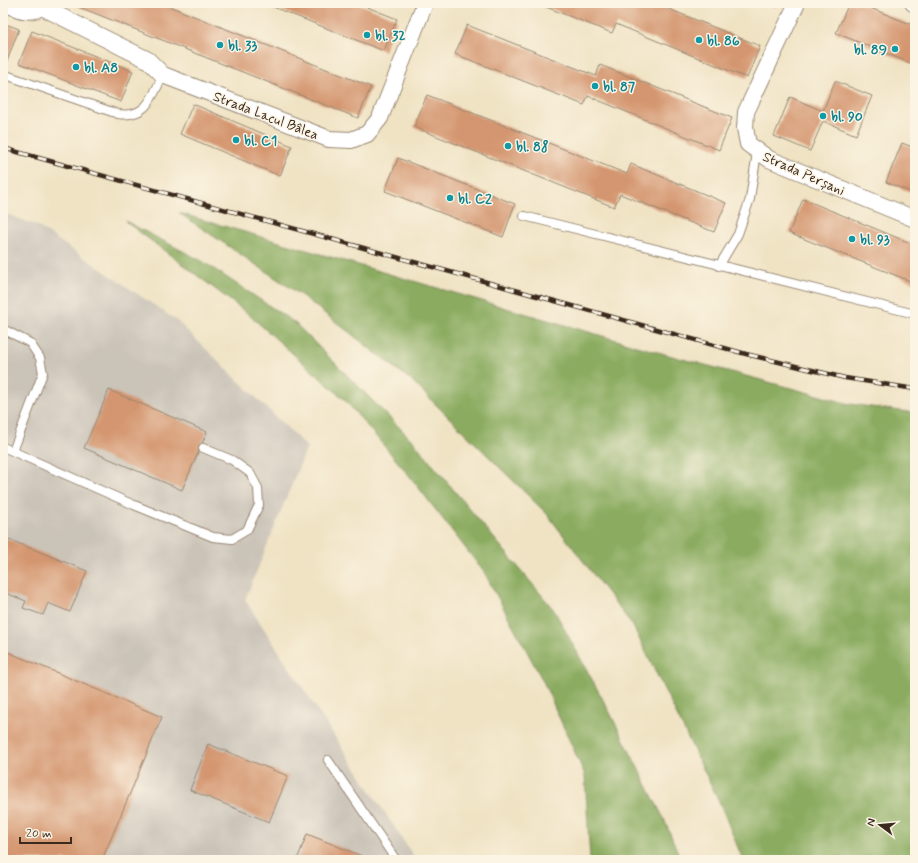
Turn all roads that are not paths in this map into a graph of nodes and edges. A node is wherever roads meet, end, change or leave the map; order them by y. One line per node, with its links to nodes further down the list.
1 (4, 3): 4 (street)
2 (425, 3): 6 (street, Strada Lacul Bâlea)
3 (797, 3): 7 (street, Strada Perșani)
4 (44, 5): 6 (street, Strada Lacul Bâlea)
5 (3, 74): 6 (lane)
6 (163, 75)
7 (757, 152): 9 (street, Strada Perșani); 10 (lane)
8 (524, 216): 10 (lane)
9 (915, 219)
10 (719, 266): 11 (lane)
11 (915, 314)
12 (3, 329): 15 (lane)
13 (3, 447): 15 (lane)
14 (203, 448): 15 (lane)
15 (13, 451)
16 (328, 760): 17 (lane)
17 (396, 860)

